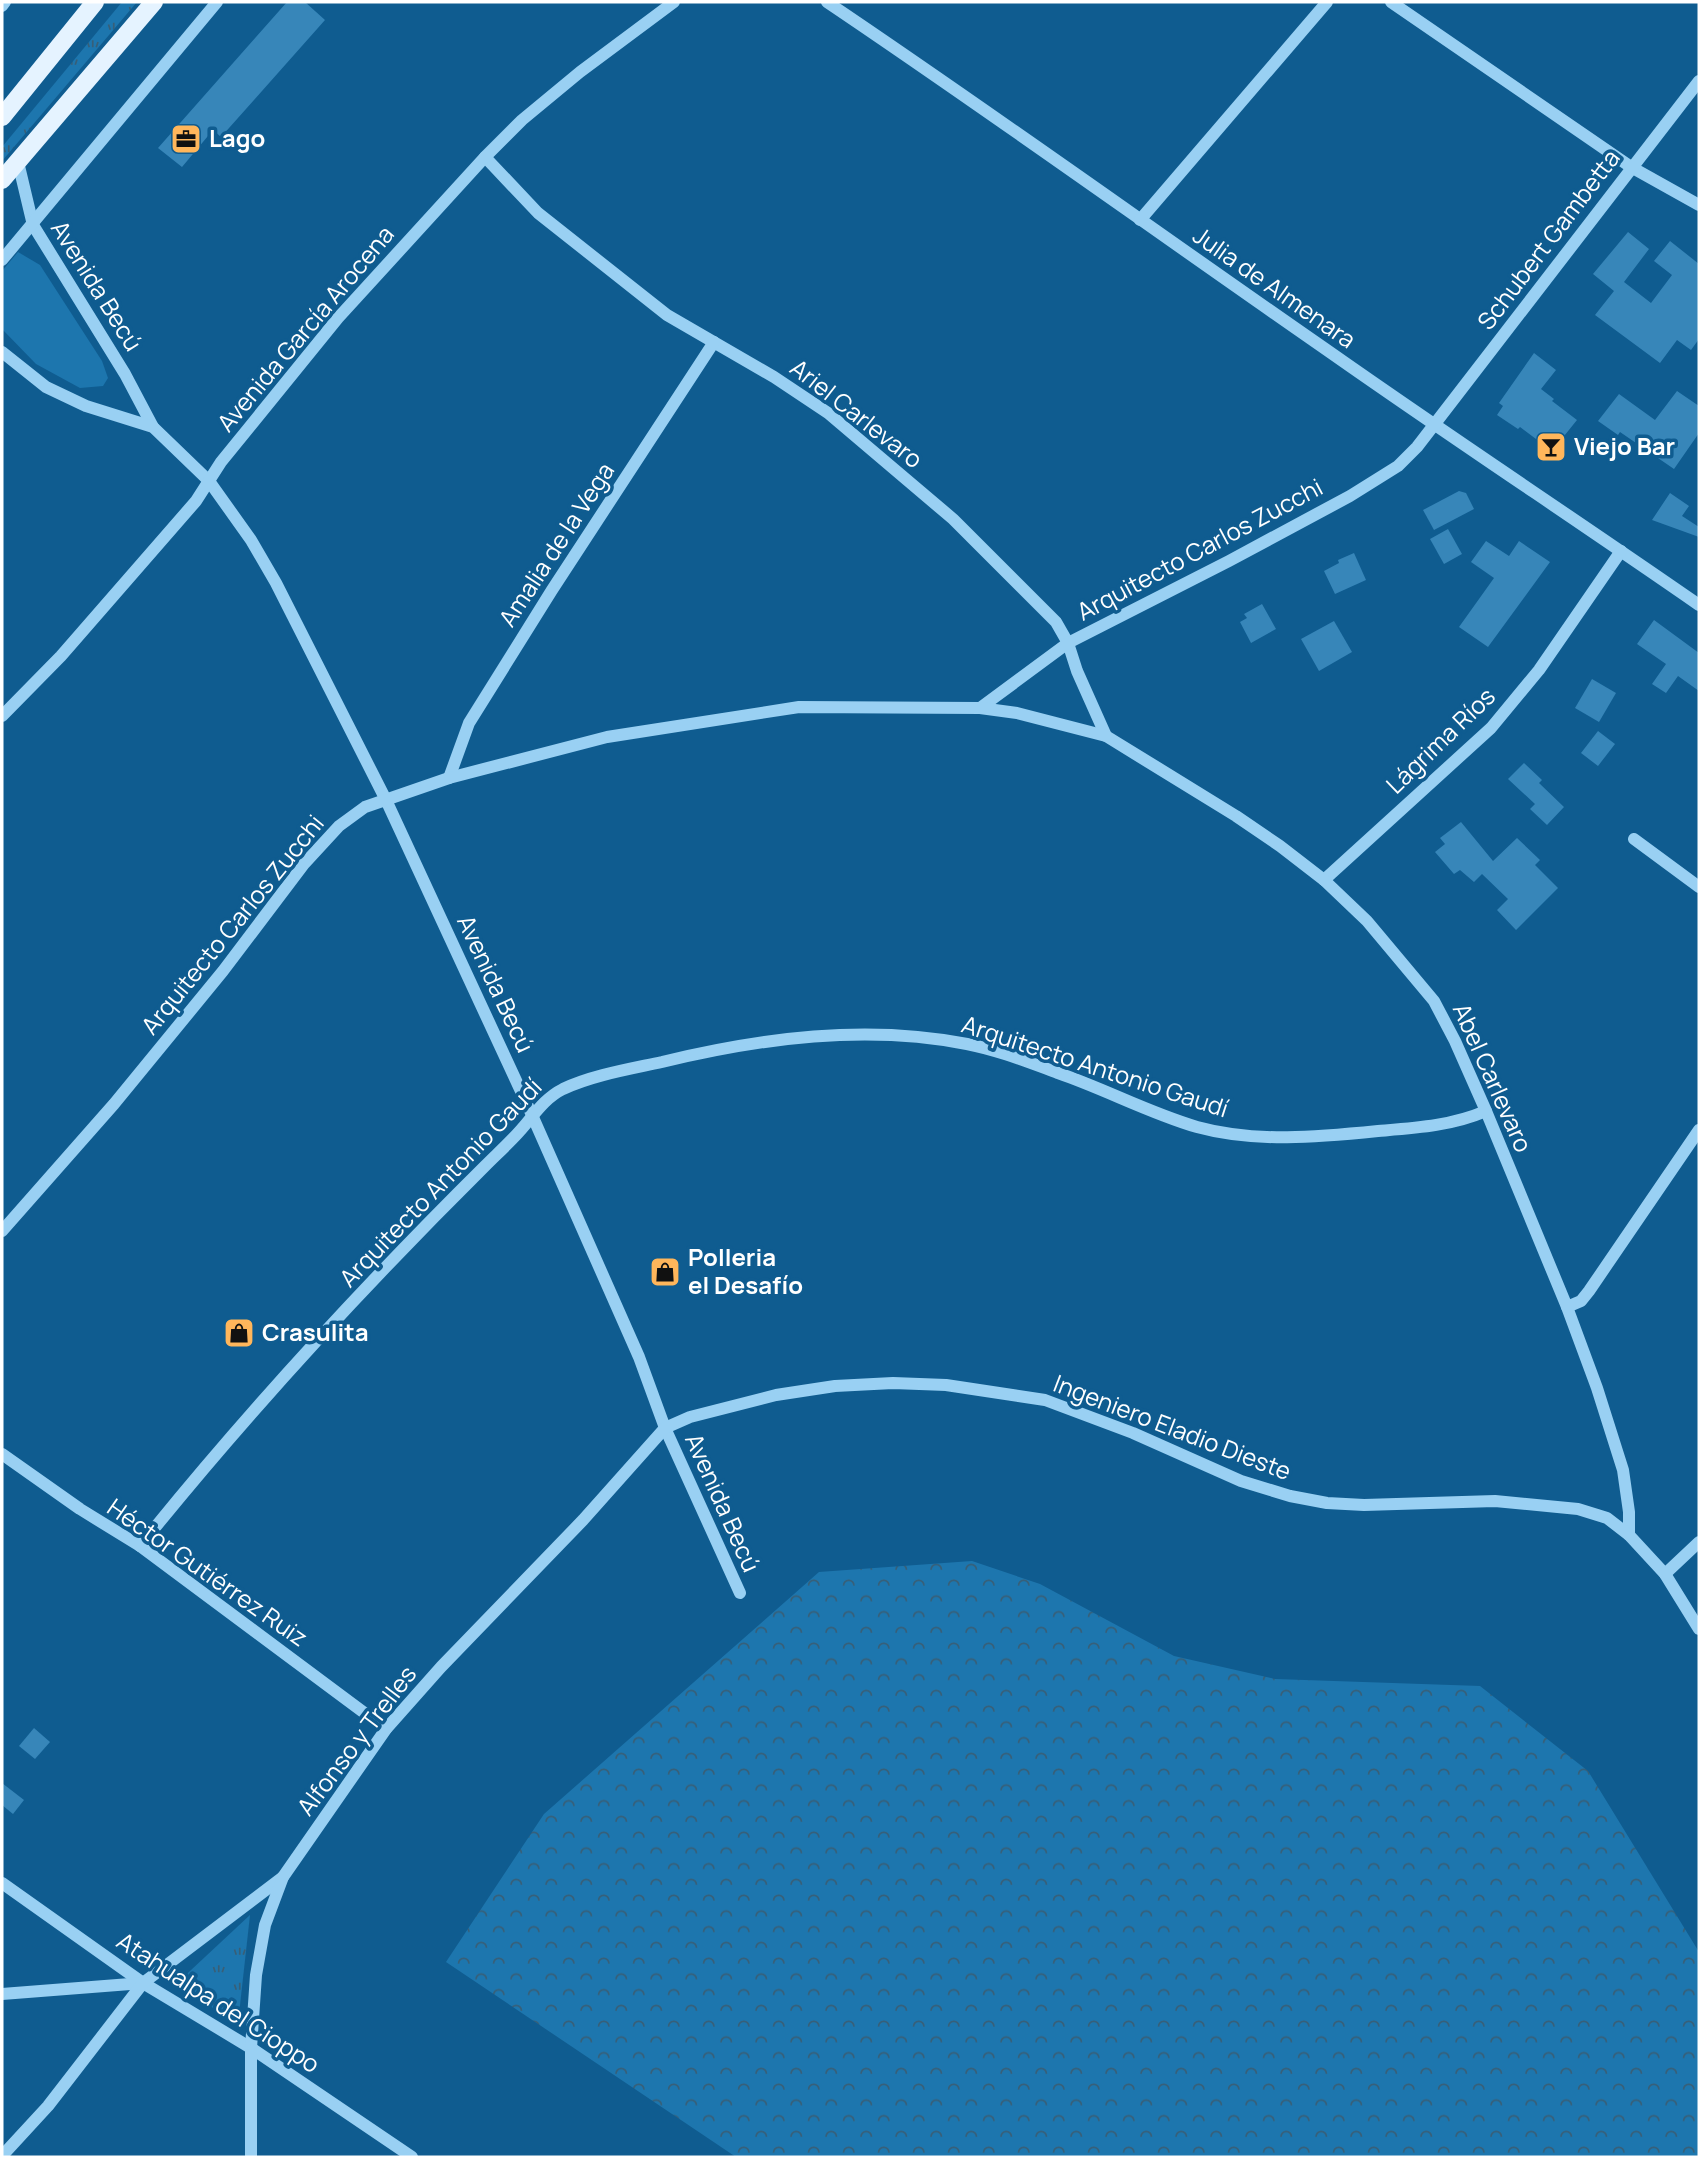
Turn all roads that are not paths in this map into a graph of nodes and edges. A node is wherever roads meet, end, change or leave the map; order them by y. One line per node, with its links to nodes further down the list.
1 (95, 2): 9 (main road)
2 (154, 2): 11 (main road)
3 (217, 2): 16 (street)
4 (674, 2): 10 (street, Avenida García Arocena)
5 (827, 2): 15 (street, Julia de Almenara)
6 (1327, 2): 15 (street)
7 (1391, 2): 12 (street)
8 (1699, 81): 12 (street, Schubert Gambetta)
9 (2, 117)
10 (485, 157): 18 (street, Ariel Carlevaro); 22 (street, Avenida García Arocena)
11 (18, 162): 13 (main road); 16 (street, Avenida Becú)
12 (1631, 167): 14 (street); 20 (street, Schubert Gambetta)
13 (2, 180)
14 (1699, 205)
15 (1140, 220): 20 (street, Julia de Almenara)
16 (33, 225): 17 (street); 21 (street, Avenida Becú)
17 (2, 260)
18 (714, 342): 25 (street, Ariel Carlevaro); 29 (street, Amalia de la Vega)
19 (2, 352): 21 (street, Avenida Becú)
20 (1434, 425): 23 (street, Julia de Almenara); 25 (street, Arquitecto Carlos Zucchi)
21 (153, 426): 22 (street, Avenida Becú)
22 (209, 481): 27 (street, Avenida García Arocena); 30 (street, Avenida Becú)
23 (1621, 551): 24 (street, Julia de Almenara); 32 (street, Lágrima Ríos)
24 (1699, 605)
25 (1068, 643): 26 (street, Arquitecto Carlos Zucchi); 28 (street, Ariel Carlevaro)
26 (980, 708): 28 (street, Arquitecto Carlos Zucchi); 29 (street, Arquitecto Carlos Zucchi)
27 (2, 716)
28 (1106, 736): 32 (street, Abel Carlevaro)
29 (449, 778): 30 (street, Arquitecto Carlos Zucchi)
30 (386, 800): 35 (street, Avenida Becú); 37 (street, Arquitecto Carlos Zucchi)
31 (1634, 839): 33 (street)
32 (1324, 880): 34 (street, Abel Carlevaro)
33 (1699, 887)
34 (1486, 1111): 35 (street, Arquitecto Antonio Gaudí); 38 (street, Abel Carlevaro)
35 (532, 1115): 39 (street, Avenida Becú); 43 (street, Arquitecto Antonio Gaudí)
36 (1699, 1130): 38 (street)
37 (2, 1231)
38 (1567, 1307): 41 (street, Abel Carlevaro)
39 (665, 1428): 41 (street, Ingeniero Eladio Dieste); 45 (street, Avenida Becú); 47 (street, Alfonso y Trelles)
40 (2, 1454): 43 (street, Héctor Gutiérrez Ruiz)
41 (1629, 1535): 44 (street, Ingeniero Eladio Dieste)
42 (1699, 1542): 44 (street)
43 (140, 1546): 47 (street, Héctor Gutiérrez Ruiz)
44 (1665, 1574): 46 (street, Ingeniero Eladio Dieste)
45 (740, 1593)
46 (1699, 1629)
47 (386, 1729): 48 (street, Alfonso y Trelles)
48 (283, 1877): 50 (street); 52 (street, Alfonso y Trelles)
49 (2, 1883): 50 (street, Atahualpa del Cioppo)
50 (143, 1983): 51 (street); 52 (street, Atahualpa del Cioppo); 53 (street)
51 (2, 1994)
52 (251, 2048): 54 (street, Alfonso y Trelles); 55 (street, Atahualpa del Cioppo)
53 (2, 2156)
54 (251, 2157)
55 (412, 2157)

